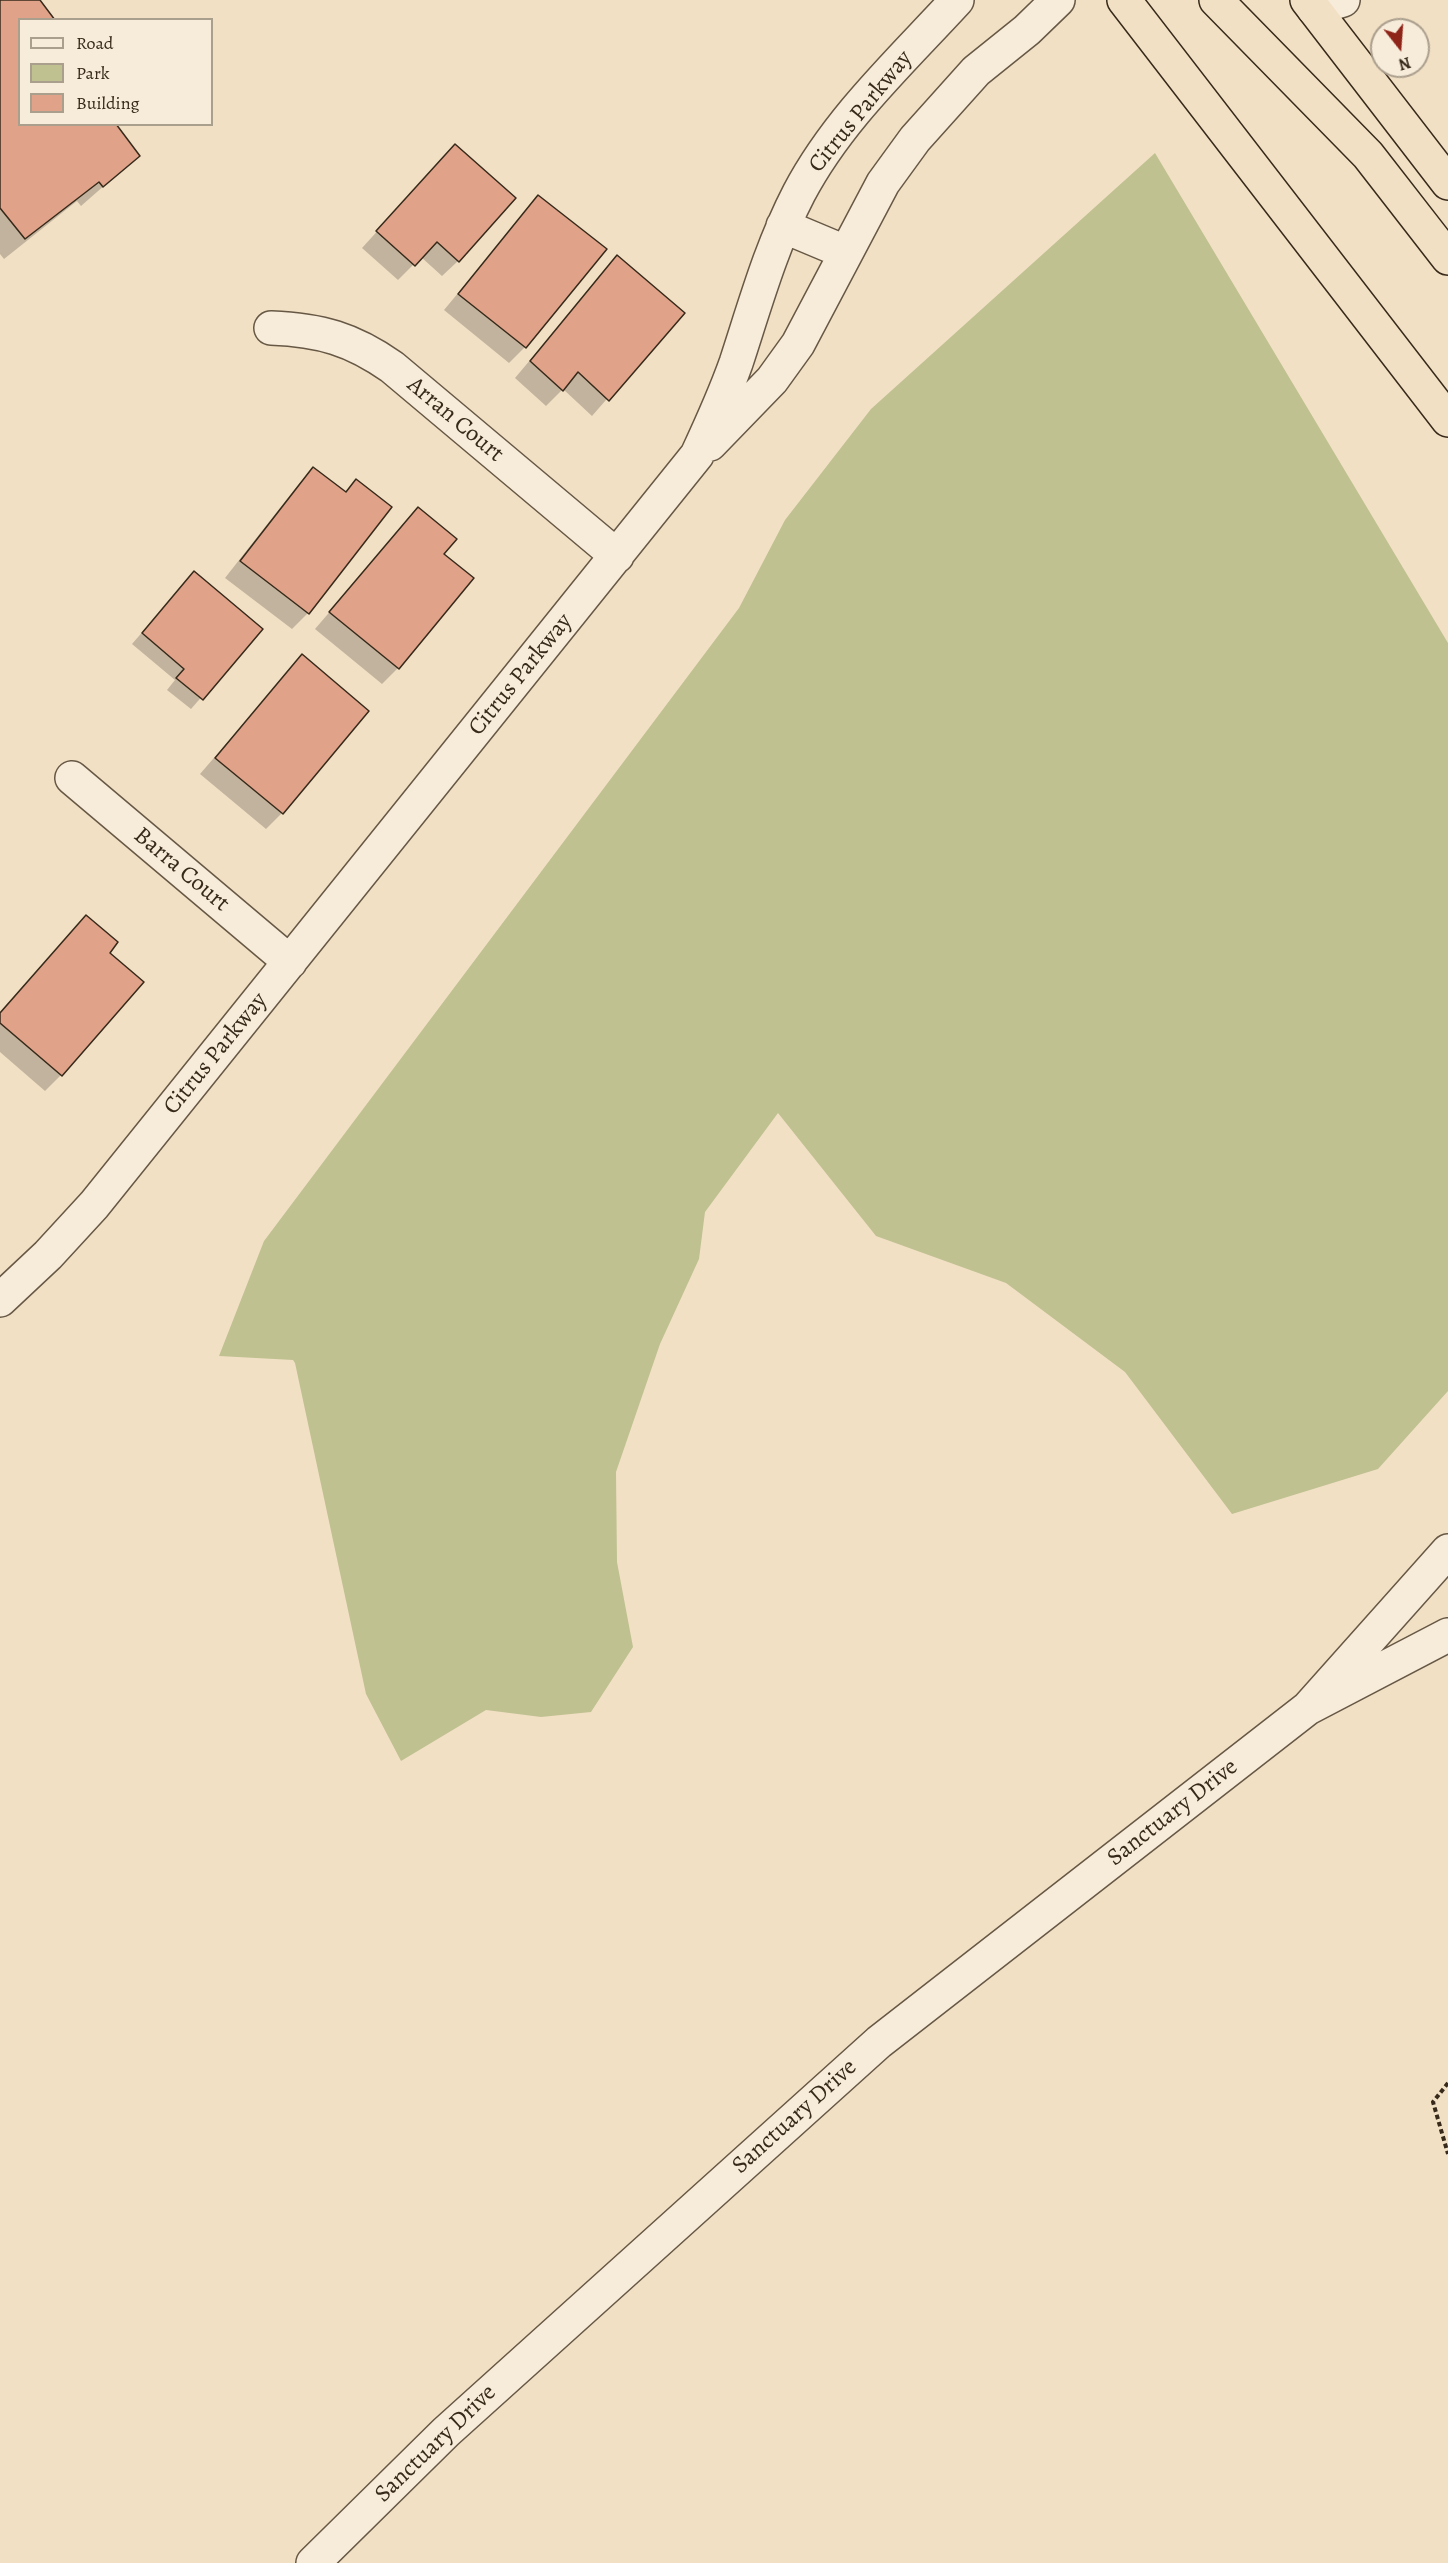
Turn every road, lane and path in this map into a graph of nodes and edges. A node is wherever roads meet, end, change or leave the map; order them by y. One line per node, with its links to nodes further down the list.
1 (957, 0): 7 (street, Citrus Parkway)
2 (1058, 0): 8 (street)
3 (1124, 0): 11 (highway)
4 (1216, 0): 9 (highway)
5 (1321, 3): 6 (highway)
6 (1448, 183)
7 (783, 226): 8 (street); 12 (street, Citrus Parkway)
8 (845, 252): 12 (street)
9 (1448, 258)
10 (271, 328): 13 (street, Arran Court)
11 (1448, 420)
12 (697, 455): 13 (street, Citrus Parkway)
13 (617, 556): 15 (street, Citrus Parkway)
14 (72, 778): 15 (street, Barra Court)
15 (290, 962): 16 (street, Citrus Parkway)
16 (0, 1300)
17 (1448, 1551): 19 (street, Sanctuary Drive)
18 (1448, 1635): 19 (street, Sanctuary Drive)
19 (1308, 1708): 22 (street, Sanctuary Drive)
20 (1448, 2082): 21 (path)
21 (1448, 2154)
22 (313, 2563)

